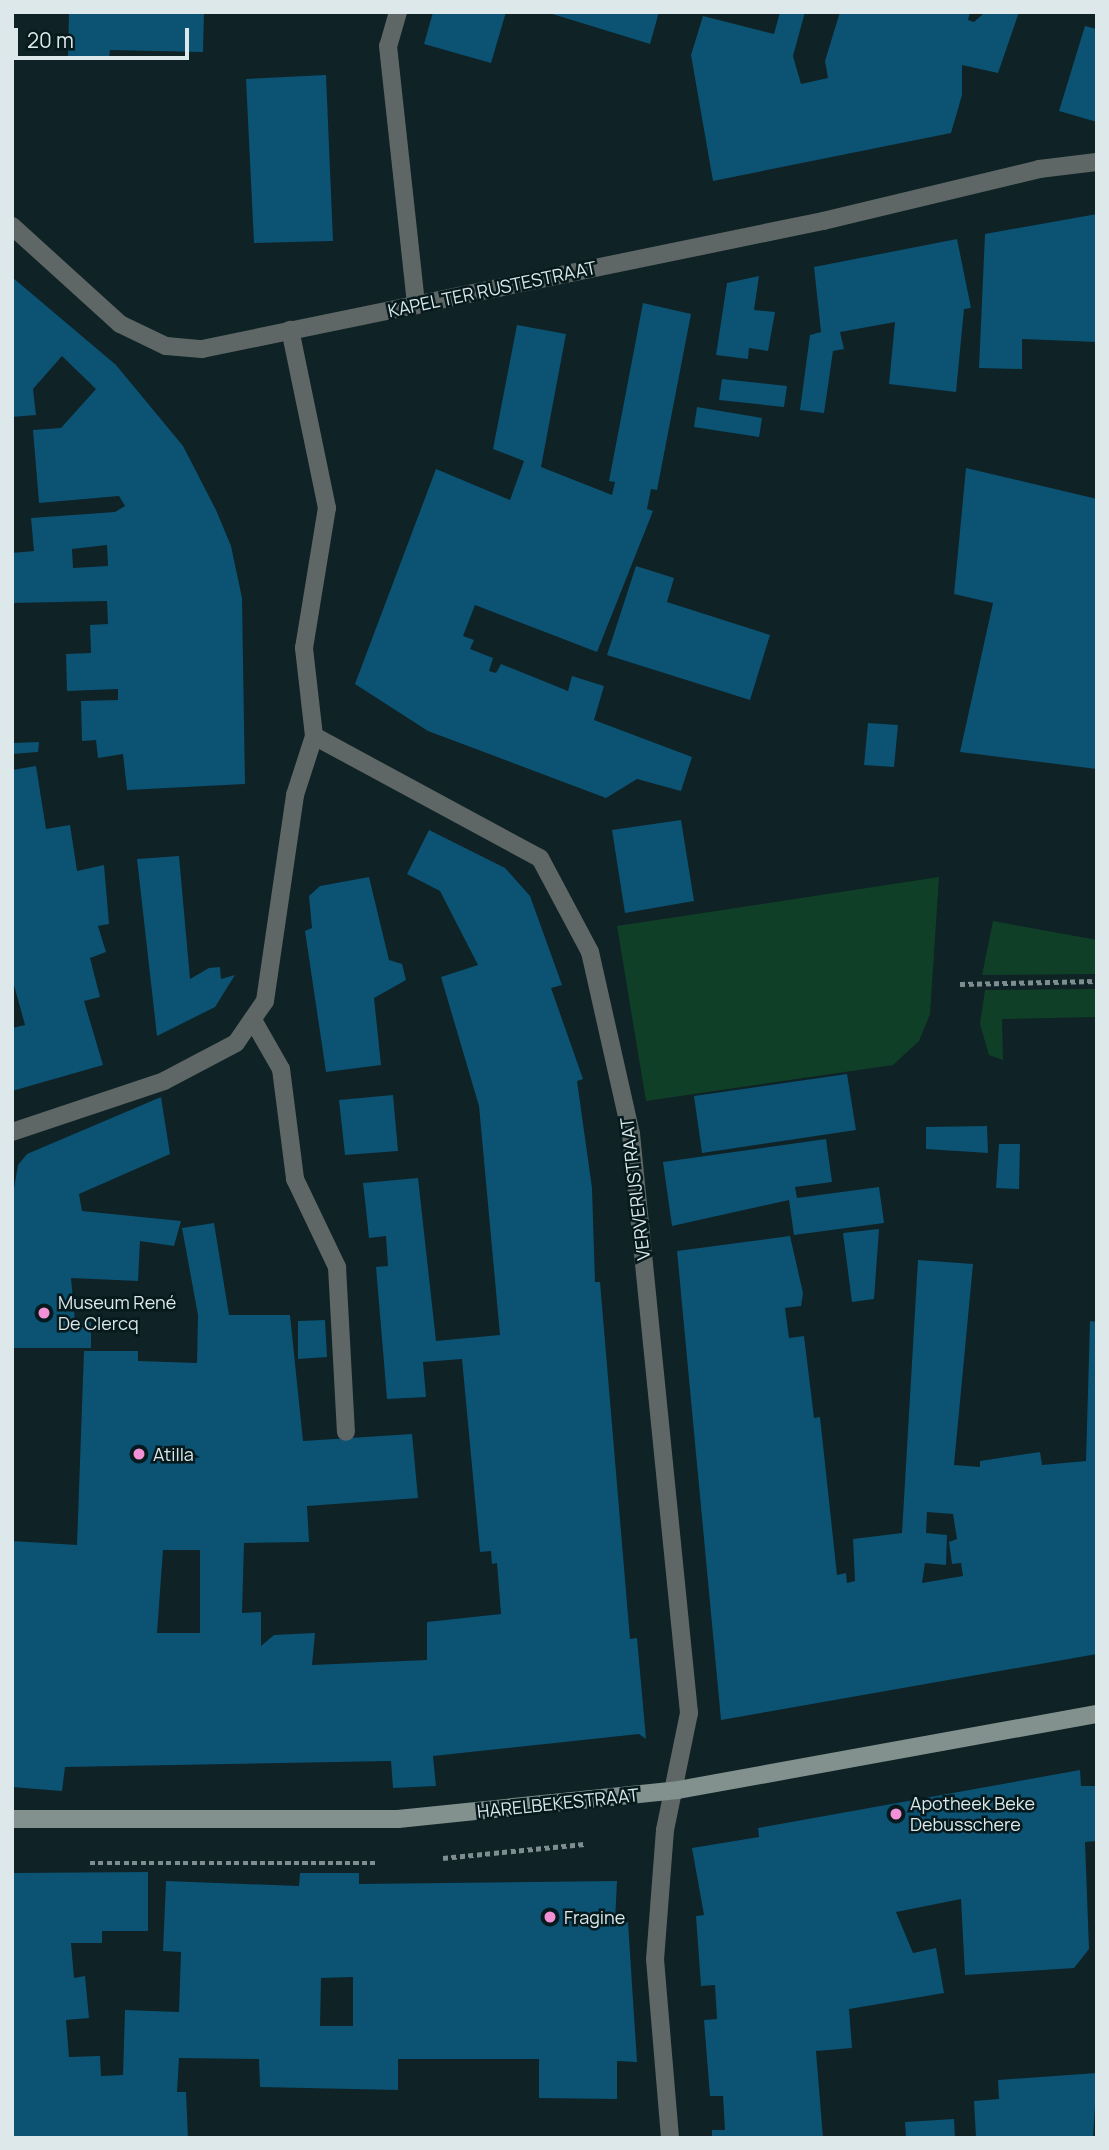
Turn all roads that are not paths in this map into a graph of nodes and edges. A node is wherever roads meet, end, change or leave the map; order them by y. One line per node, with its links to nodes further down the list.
1 (398, 12): 4 (street)
2 (1097, 162): 4 (street, KAPEL TER RUSTESTRAAT)
3 (12, 226): 5 (street, KAPEL TER RUSTESTRAAT)
4 (416, 305): 5 (street, KAPEL TER RUSTESTRAAT)
5 (290, 330): 6 (street)
6 (314, 736): 7 (street); 11 (street, VERVERIJSTRAAT)
7 (253, 1020): 8 (street); 9 (street)
8 (12, 1132)
9 (346, 1432)
10 (1097, 1714): 11 (street, HARELBEKESTRAAT)
11 (678, 1790): 12 (street, HARELBEKESTRAAT); 13 (street, VERVERIJSTRAAT)
12 (12, 1819)
13 (670, 2138)

